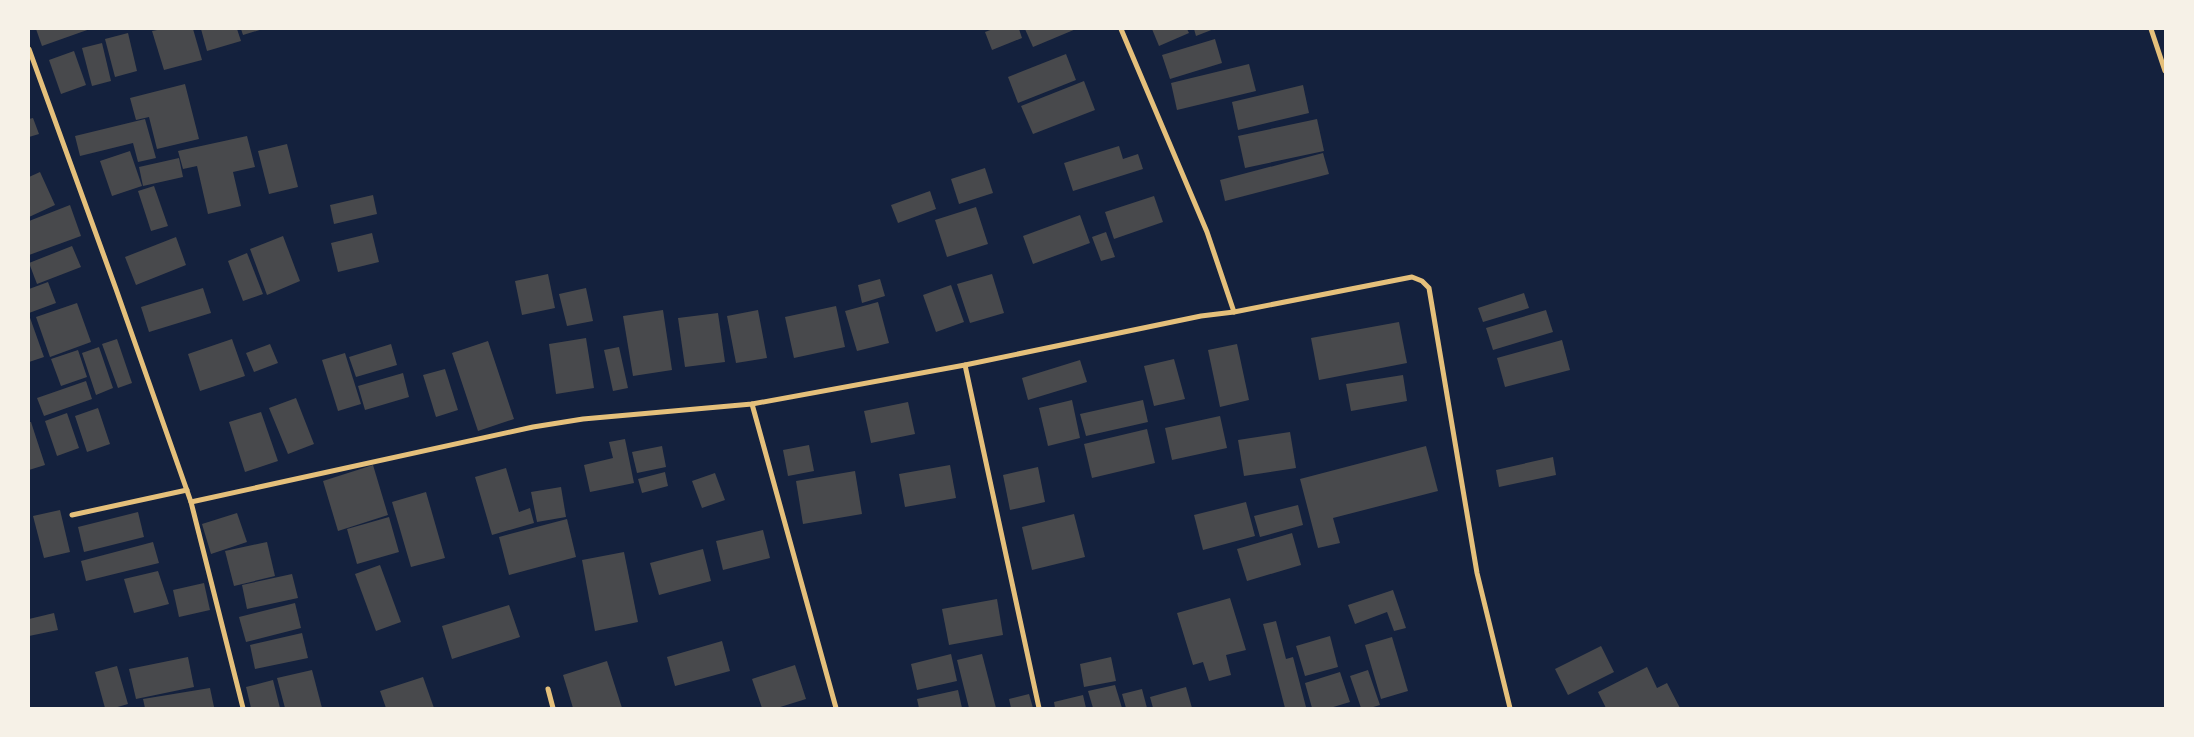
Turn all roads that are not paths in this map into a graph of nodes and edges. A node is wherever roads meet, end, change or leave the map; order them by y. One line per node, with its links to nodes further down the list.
1 (1121, 29): 5 (street)
2 (2151, 29): 4 (street)
3 (29, 49): 8 (street)
4 (2165, 71)
5 (1234, 312): 6 (street); 16 (street)
6 (965, 365): 7 (street); 15 (street)
7 (752, 404): 9 (street); 14 (street)
8 (187, 490): 9 (street); 10 (street)
9 (191, 502): 12 (street)
10 (72, 515)
11 (548, 688): 13 (street)
12 (243, 708)
13 (553, 708)
14 (836, 708)
15 (1039, 708)
16 (1510, 708)

